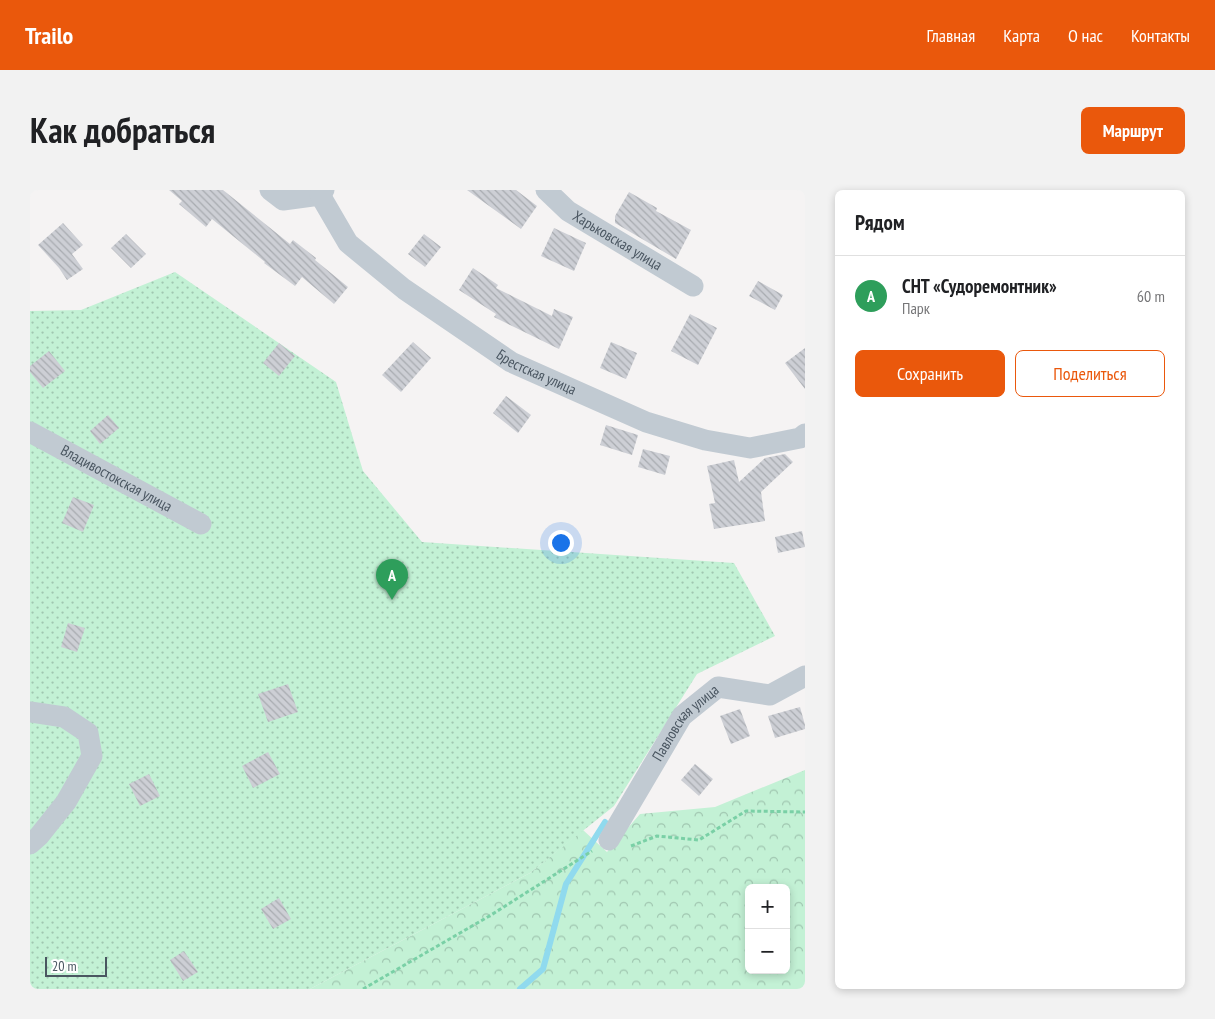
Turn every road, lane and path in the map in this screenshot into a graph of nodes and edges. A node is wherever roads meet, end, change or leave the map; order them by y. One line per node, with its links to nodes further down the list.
1 (546, 190): 4 (street, Харьковская улица)
2 (322, 193): 3 (street); 6 (street, Брестская улица)
3 (277, 195)
4 (693, 286)
5 (30, 432): 7 (street, Владивостокская улица)
6 (805, 434)
7 (201, 524)
8 (805, 676): 11 (street, Павловская улица)
9 (30, 712): 12 (street)
10 (805, 812): 11 (path)
11 (610, 840): 13 (path)
12 (30, 844)
13 (363, 989)

